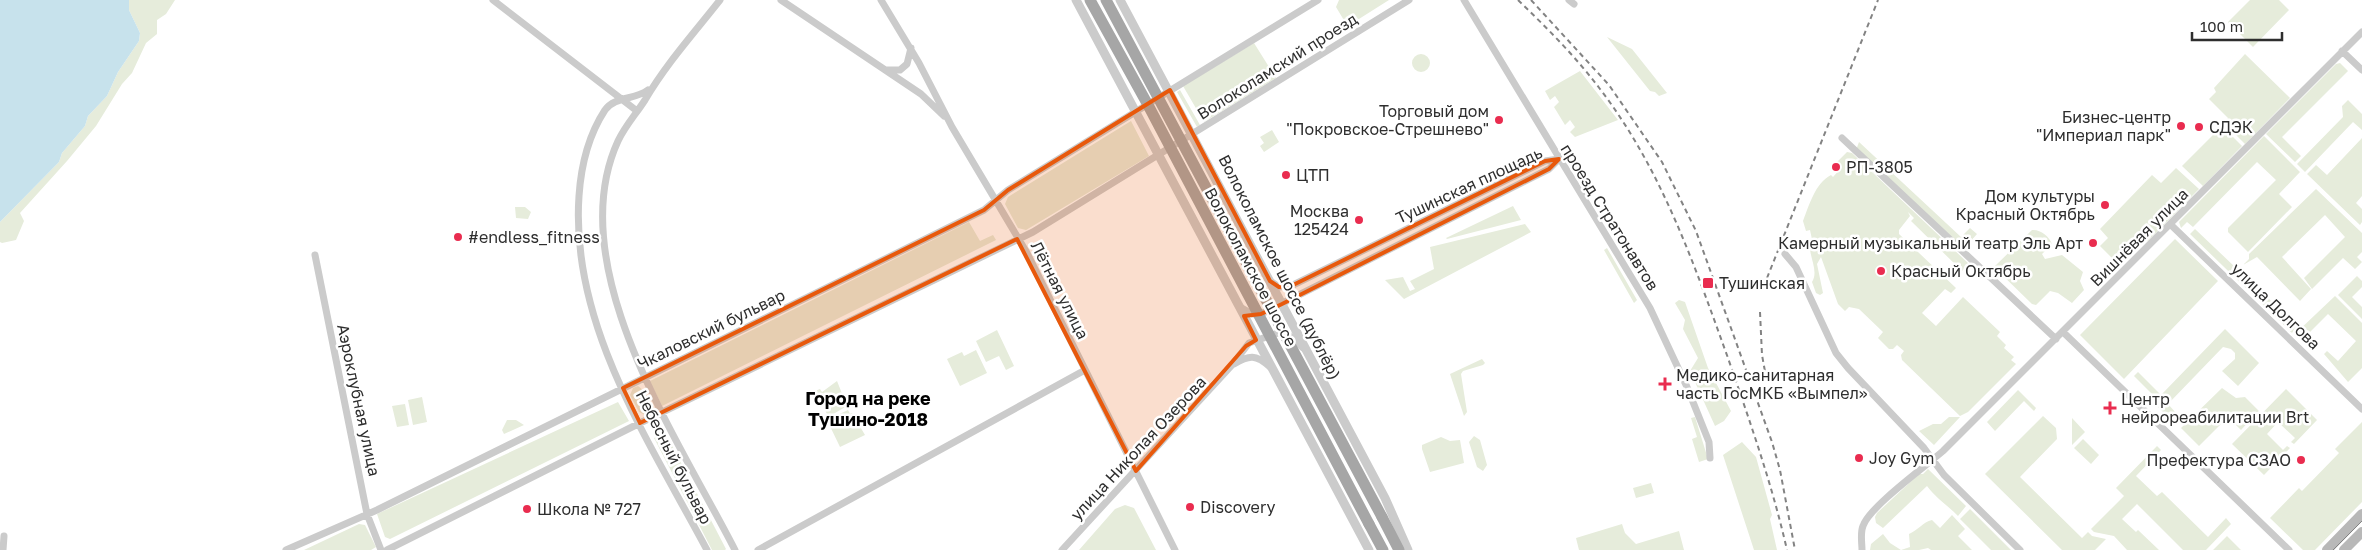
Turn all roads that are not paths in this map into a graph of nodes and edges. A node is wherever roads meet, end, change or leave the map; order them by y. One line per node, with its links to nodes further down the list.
1 (493, 0): 21 (street)
2 (720, 0): 19 (street, Небесный бульвар)
3 (781, 0): 16 (street)
4 (882, 0): 13 (street, Лётная улица)
5 (1076, 0): 18 (street)
6 (1090, 0): 66 (main road, Волоколамское шоссе, bridge)
7 (1106, 0): 67 (main road, Волоколамское шоссе, bridge)
8 (1120, 0): 15 (street, Волоколамское шоссе (дублёр))
9 (1318, 0): 20 (street)
10 (1410, 0): 25 (street, Волоколамский проезд)
11 (1464, 0): 28 (street, проезд Стратонавтов)
12 (2362, 32): 14 (street, Вишнёвая улица)
13 (911, 48): 16 (street); 24 (street, Лётная улица)
14 (2342, 51): 17 (street); 30 (street, Вишнёвая улица)
15 (1154, 61): 18 (street); 20 (street, Волоколамское шоссе (дублёр))
16 (884, 69): 24 (street)
17 (2362, 70)
18 (1120, 80): 23 (street)
19 (650, 88): 21 (street, Небесный бульвар); 22 (street, Небесный бульвар)
20 (1170, 90): 23 (street); 25 (street, Волоколамское шоссе (дублёр))
21 (622, 99): 22 (street); 45 (street, Небесный бульвар)
22 (637, 111): 44 (street, Небесный бульвар)
23 (1136, 111): 27 (street); 29 (street, Чкаловский бульвар)
24 (952, 127): 29 (street, Лётная улица)
25 (1193, 134): 27 (street, Волоколамский проезд); 34 (street, Волоколамское шоссе (дублёр))
26 (1842, 138): 38 (street)
27 (1160, 156): 31 (street); 36 (street)
28 (1559, 159): 34 (street, Тушинская площадь); 35 (street, Тушинская площадь); 49 (street, проезд Стратонавтов)
29 (995, 200): 31 (street, Лётная улица); 44 (street, Чкаловский бульвар)
30 (2170, 224): 37 (street, Вишнёвая улица); 46 (street, улица Долгова)
31 (1017, 239): 43 (street, Лётная улица); 47 (street)
32 (1785, 254): 50 (street)
33 (314, 255): 52 (street, Аэроклубная улица)
34 (1270, 280): 35 (street, Волоколамское шоссе (дублёр))
35 (1282, 304): 36 (street, Тушинская площадь); 40 (street, Волоколамское шоссе (дублёр))
36 (1238, 305): 39 (street)
37 (2063, 332): 38 (street, Вишнёвая улица); 71 (street)
38 (2056, 339): 50 (street, Вишнёвая улица)
39 (1256, 340): 40 (street, улица Николая Озерова); 41 (street, улица Николая Озерова); 42 (street)
40 (1304, 348): 68 (street, Волоколамское шоссе (дублёр))
41 (1233, 364): 42 (street); 51 (street, улица Николая Озерова)
42 (1271, 368): 65 (street)
43 (1085, 370): 51 (street, Лётная улица); 62 (street)
44 (645, 376): 45 (street, Чкаловский бульвар); 47 (street, Небесный бульвар)
45 (623, 388): 48 (street, Небесный бульвар); 52 (street, Чкаловский бульвар)
46 (2362, 409)
47 (663, 412): 48 (street); 61 (street, Небесный бульвар)
48 (640, 423): 59 (street); 60 (street, Небесный бульвар)
49 (1710, 458)
50 (1933, 458): 69 (street, Вишнёвая улица); 70 (street)
51 (1136, 471): 63 (street, улица Николая Озерова); 64 (street, Лётная улица)
52 (367, 514): 57 (street, Чкаловский бульвар); 58 (street, Аэроклубная улица)
53 (2362, 514): 72 (main road)
54 (2362, 532): 73 (main road)
55 (4, 536): 56 (street)
56 (3, 550)
57 (286, 550)
58 (381, 550)
59 (387, 550)
60 (707, 550)
61 (735, 550)
62 (758, 550)
63 (1062, 550)
64 (1175, 550)
65 (1369, 550)
66 (1383, 550)
67 (1399, 550)
68 (1408, 550)
69 (1862, 550)
70 (2020, 550)
71 (2288, 550)
72 (2327, 550)
73 (2344, 550)

